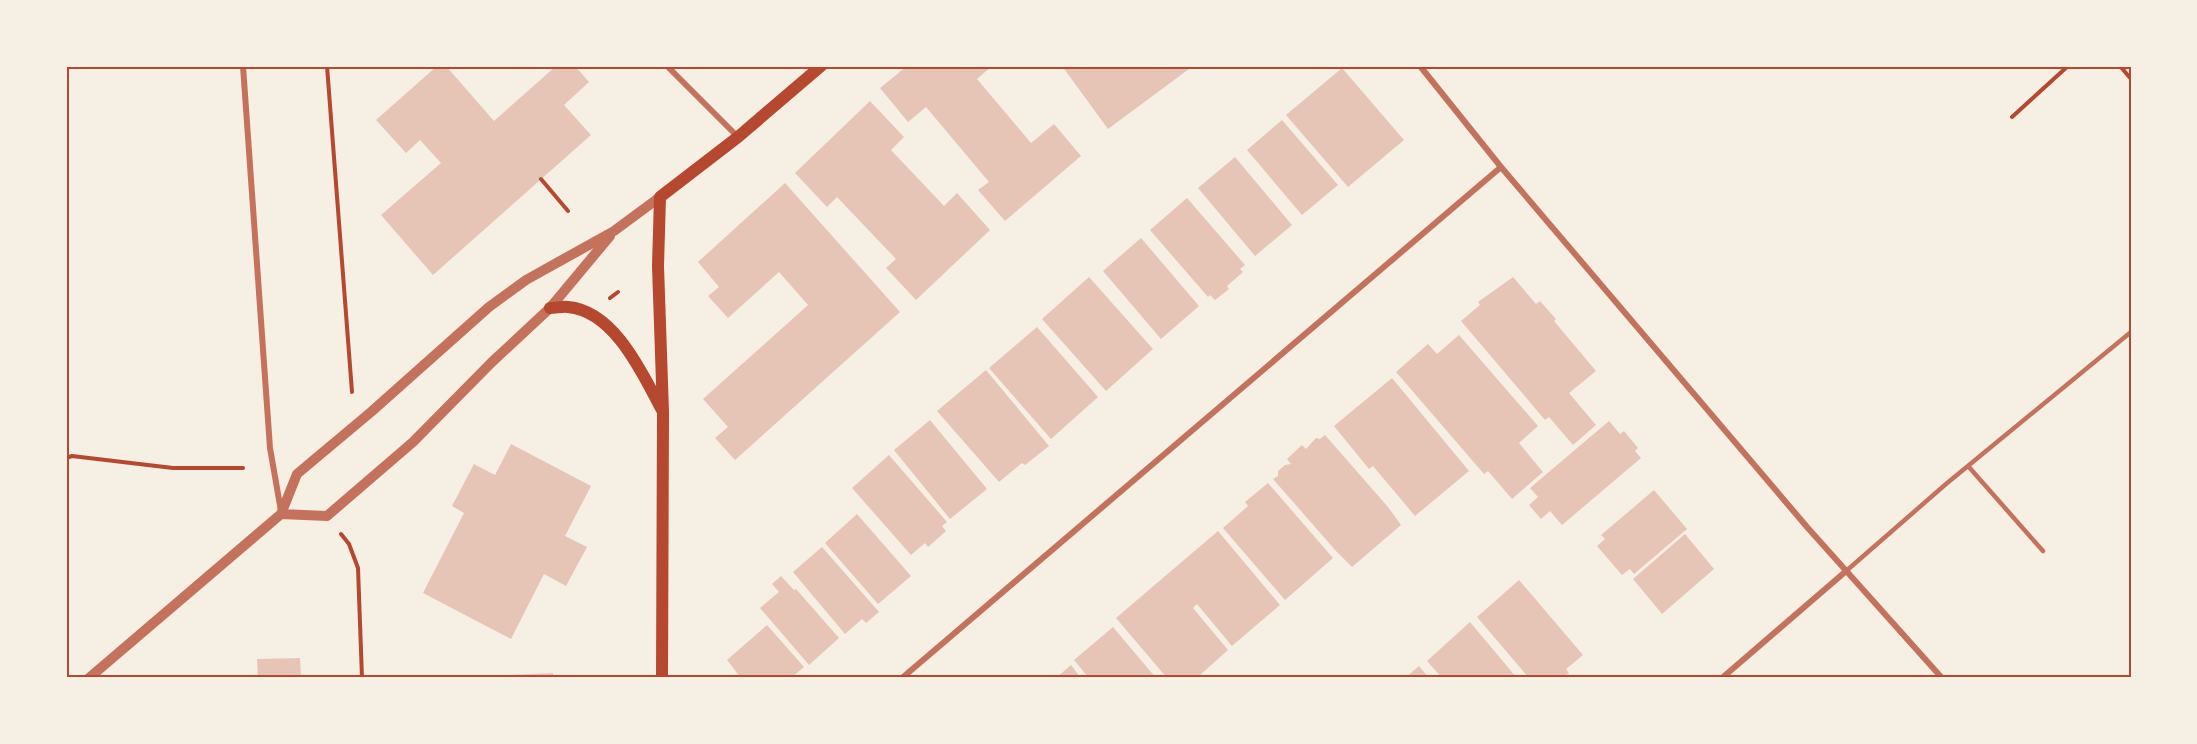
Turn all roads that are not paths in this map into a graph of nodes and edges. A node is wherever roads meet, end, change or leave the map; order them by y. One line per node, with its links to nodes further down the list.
1 (243, 66): 13 (street)
2 (667, 66): 5 (street)
3 (821, 66): 5 (main road)
4 (1420, 66): 6 (street)
5 (738, 137): 7 (main road)
6 (1500, 167): 15 (street); 18 (street)
7 (660, 197): 8 (street); 11 (main road)
8 (614, 231): 9 (street); 13 (street)
9 (550, 308): 11 (main road); 13 (street)
10 (2131, 332): 12 (lane)
11 (663, 412): 17 (main road)
12 (1968, 466): 14 (lane); 15 (lane)
13 (281, 513): 16 (street)
14 (2043, 551)
15 (1845, 572): 19 (street); 20 (street)
16 (88, 678)
17 (662, 678)
18 (902, 678)
19 (1722, 678)
20 (1942, 678)

